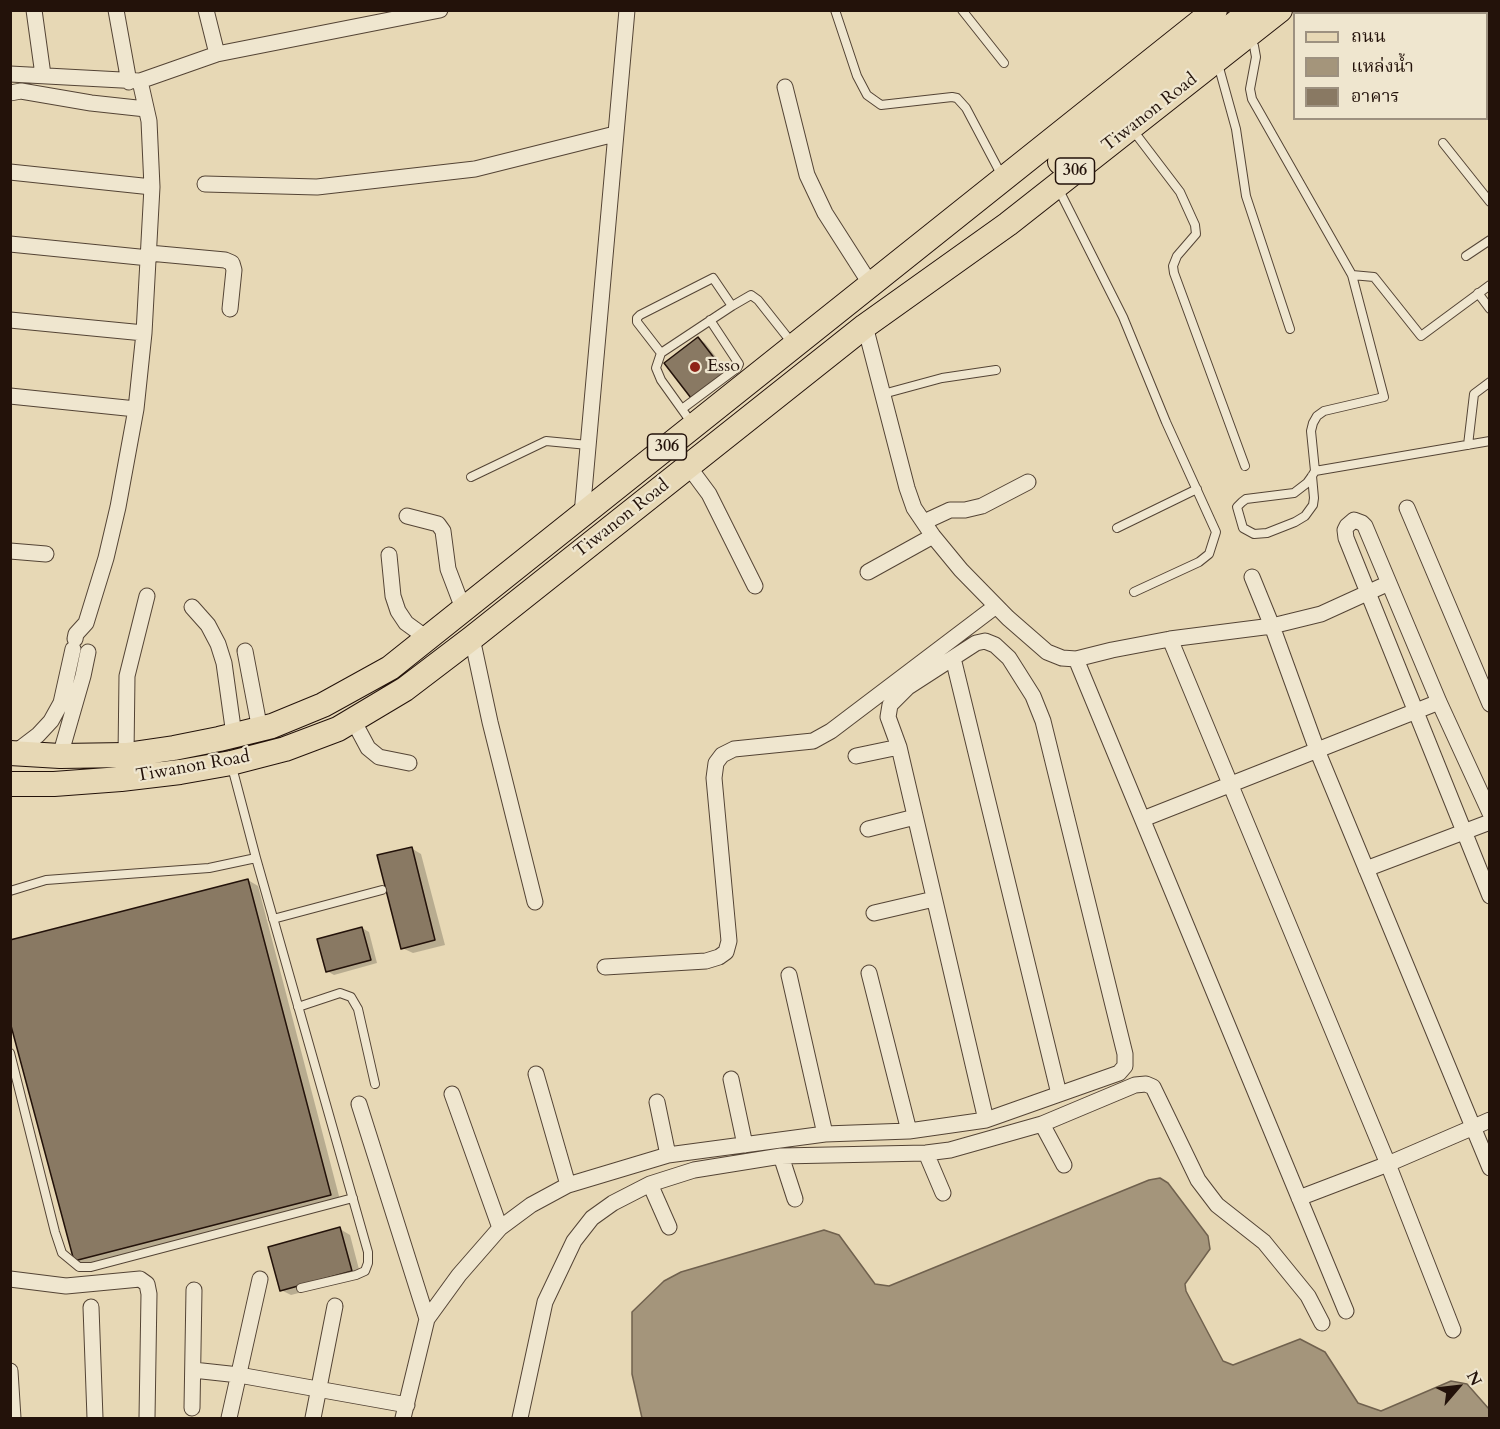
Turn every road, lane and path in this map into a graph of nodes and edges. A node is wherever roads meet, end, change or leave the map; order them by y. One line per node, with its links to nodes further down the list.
1 (34, 10): 16 (street)
2 (116, 10): 17 (street)
3 (206, 10): 12 (street)
4 (627, 10): 22 (street)
5 (835, 10): 25 (lane)
6 (962, 10): 14 (lane)
7 (1215, 10): 25 (main road, Tiwanon Road / 306)
8 (1252, 10): 43 (main road, 306)
9 (1280, 10): 11 (main road, Tiwanon Road / 306)
10 (431, 11): 12 (street)
11 (1247, 36): 13 (main road, Tiwanon Road / 306); 34 (lane)
12 (217, 54): 17 (street)
13 (1217, 60): 21 (main road, Tiwanon Road / 306); 44 (lane)
14 (1004, 63)
15 (10, 74): 16 (street)
16 (43, 75): 17 (street)
17 (135, 81): 20 (street)
18 (785, 87): 35 (street)
19 (10, 93): 20 (street)
20 (146, 109): 28 (street)
21 (1131, 128): 27 (main road, Tiwanon Road / 306); 58 (lane)
22 (615, 134): 26 (street); 55 (street)
23 (1443, 143): 29 (lane)
24 (10, 172): 28 (street)
25 (1003, 178): 35 (main road, Tiwanon Road / 306)
26 (205, 184)
27 (1056, 186): 43 (main road, Tiwanon Road / 306); 62 (lane)
28 (152, 187): 32 (street)
29 (1490, 202)
30 (1490, 240): 33 (lane)
31 (10, 244): 32 (street)
32 (149, 256): 39 (street); 45 (street)
33 (1466, 256)
34 (1352, 274): 37 (lane); 59 (lane)
35 (871, 285): 46 (main road, Tiwanon Road / 306)
36 (1490, 285): 37 (lane)
37 (1478, 293): 40 (lane)
38 (732, 306): 42 (lane); 46 (lane); 47 (lane)
39 (230, 309)
40 (1490, 309)
41 (10, 320): 45 (street)
42 (710, 320): 47 (lane); 53 (lane)
43 (866, 326): 50 (street); 57 (main road, Tiwanon Road / 306)
44 (1290, 329)
45 (144, 333): 52 (street)
46 (794, 346): 53 (main road, Tiwanon Road / 306)
47 (661, 353): 53 (lane)
48 (996, 370): 50 (lane)
49 (1490, 382): 56 (lane)
50 (883, 394): 66 (street)
51 (10, 396): 52 (street)
52 (136, 409): 90 (street)
53 (688, 417): 64 (main road, Tiwanon Road / 306)
54 (1490, 441): 56 (lane)
55 (588, 445): 60 (lane); 64 (street)
56 (1468, 445): 59 (lane)
57 (689, 466): 75 (street); 83 (main road, Tiwanon Road / 306)
58 (1245, 466)
59 (1314, 474): 59 (lane)
60 (471, 477)
61 (1028, 482): 66 (street)
62 (1197, 489): 67 (lane); 76 (lane)
63 (1407, 508): 89 (street)
64 (582, 514): 81 (main road, Tiwanon Road / 306)
65 (407, 516): 81 (street)
66 (924, 522): 68 (street)
67 (1117, 528)
68 (933, 536): 72 (street); 79 (street)
69 (10, 551): 70 (street)
70 (46, 554)
71 (389, 555): 84 (street)
72 (868, 572)
73 (1252, 577): 82 (street)
74 (1389, 583): 77 (street); 77 (street); 91 (street)
75 (755, 586)
76 (1134, 592)
77 (1369, 593): 82 (street); 93 (street)
78 (147, 596): 100 (street)
79 (996, 606): 88 (street); 122 (street)
80 (192, 607): 96 (street)
81 (464, 611): 84 (main road, Tiwanon Road / 306)
82 (1272, 626): 85 (street); 98 (street)
83 (472, 638): 94 (main road, Tiwanon Road / 306); 119 (street)
84 (428, 639): 95 (main road, Tiwanon Road / 306)
85 (1170, 639): 88 (street); 106 (street)
86 (245, 651): 95 (street)
87 (953, 658): 97 (street); 131 (street); 131 (street)
88 (1076, 659): 109 (street)
89 (1485, 683): 92 (street)
90 (73, 684): 99 (street); 101 (street)
91 (1439, 702): 93 (street); 107 (street)
92 (1490, 704)
93 (1415, 711): 98 (street); 112 (street)
94 (353, 720): 103 (main road, Tiwanon Road / 306); 104 (street)
95 (260, 729): 96 (main road, Tiwanon Road / 306)
96 (234, 735): 100 (main road, Tiwanon Road / 306)
97 (899, 747): 102 (street); 108 (street)
98 (1317, 750): 106 (street); 114 (street)
99 (12, 754): 101 (main road, Tiwanon Road / 306)
100 (126, 755): 101 (main road, Tiwanon Road / 306)
101 (60, 756)
102 (856, 756)
103 (231, 763): 105 (main road, Tiwanon Road / 306); 113 (lane)
104 (409, 763)
105 (10, 784)
106 (1231, 784): 109 (street); 144 (street)
107 (1490, 813)
108 (915, 817): 111 (street); 118 (street)
109 (1143, 819): 151 (street)
110 (1490, 822): 112 (street)
111 (868, 829)
112 (1464, 833): 114 (street); 117 (street)
113 (256, 858): 116 (lane); 121 (lane)
114 (1366, 869): 137 (street)
115 (382, 890): 121 (lane)
116 (10, 891)
117 (1490, 896)
118 (934, 899): 120 (street); 134 (street)
119 (535, 902)
120 (874, 913)
121 (273, 919): 125 (lane)
122 (605, 967)
123 (869, 972): 138 (street)
124 (789, 975): 139 (street)
125 (298, 1007): 129 (lane); 150 (lane)
126 (10, 1053): 150 (lane)
127 (536, 1074): 148 (street)
128 (731, 1079): 140 (street)
129 (375, 1084)
130 (452, 1094): 154 (street)
131 (1059, 1094): 134 (street)
132 (657, 1102): 142 (street)
133 (359, 1104): 162 (street)
134 (986, 1120): 138 (street)
135 (1490, 1120): 137 (street)
136 (1042, 1124): 141 (street); 145 (street); 163 (street)
137 (1473, 1127): 144 (street); 146 (street)
138 (909, 1131): 139 (street)
139 (825, 1134): 140 (street)
140 (746, 1145): 142 (street)
141 (926, 1153): 143 (street); 149 (street)
142 (668, 1155): 148 (street)
143 (781, 1156): 147 (street); 152 (street)
144 (1388, 1164): 151 (street); 164 (street)
145 (1064, 1165)
146 (1490, 1168)
147 (651, 1184): 153 (street); 176 (street)
148 (568, 1185): 154 (street)
149 (943, 1193)
150 (353, 1198): 157 (lane)
151 (1299, 1198): 161 (street)
152 (795, 1199)
153 (669, 1227)
154 (500, 1228): 162 (street)
155 (10, 1279): 173 (street)
156 (261, 1279): 167 (street)
157 (301, 1288)
158 (194, 1290): 165 (street)
159 (335, 1306): 168 (street)
160 (91, 1307): 172 (street)
161 (1346, 1311)
162 (427, 1319): 170 (street)
163 (1322, 1323)
164 (1453, 1330)
165 (193, 1370): 167 (street); 169 (street)
166 (10, 1371): 171 (street)
167 (239, 1375): 168 (street); 174 (street)
168 (319, 1389): 170 (street); 175 (street)
169 (192, 1408)
170 (405, 1412)
171 (12, 1419)
172 (95, 1419)
173 (147, 1419)
174 (229, 1419)
175 (313, 1419)
176 (520, 1419)

